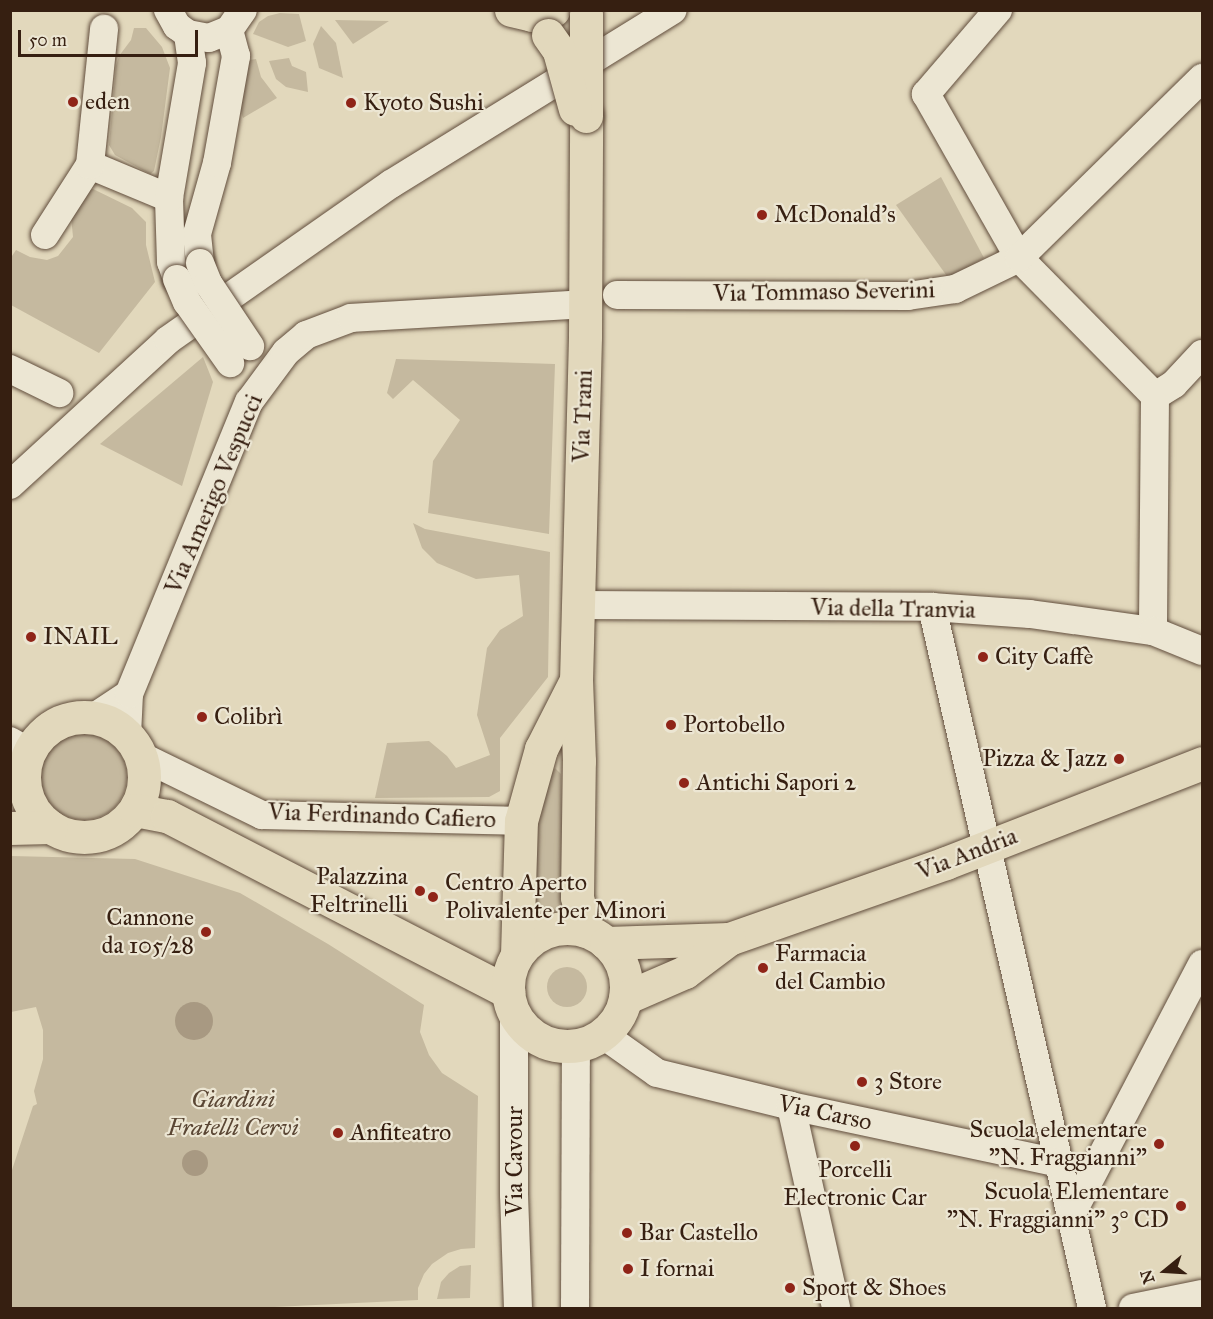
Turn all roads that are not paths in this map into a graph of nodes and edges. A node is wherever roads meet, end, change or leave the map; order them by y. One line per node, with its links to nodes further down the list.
1 (168, 10): 8 (street)
2 (673, 10): 24 (street)
3 (998, 10): 14 (street)
4 (586, 12): 10 (main road, Via Trani, bridge)
5 (536, 18): 10 (main road, Via Trani, bridge)
6 (236, 20): 8 (street); 18 (street, bridge)
7 (104, 29): 11 (street)
8 (188, 34): 12 (street)
9 (1203, 78): 14 (street, Via Tommaso Severini)
10 (584, 129): 16 (main road, Via Trani)
11 (90, 165): 12 (street); 13 (street)
12 (169, 198): 18 (street, bridge)
13 (45, 235)
14 (1019, 258): 15 (street, Via Tommaso Severini); 23 (street)
15 (617, 295)
16 (586, 304): 19 (street, Via Amerigo Vespucci); 25 (main road, Via Trani)
17 (1203, 354): 23 (street)
18 (240, 355): 19 (street); 21 (street)
19 (275, 366): 21 (street, Via Amerigo Vespucci)
20 (10, 369): 22 (street)
21 (257, 390): 30 (street, Via Amerigo Vespucci)
22 (58, 393)
23 (1155, 396): 27 (street)
24 (10, 485)
25 (578, 605): 26 (street, Via della Tranvia); 29 (main road, Via Trani)
26 (932, 607): 27 (street, Via della Tranvia); 37 (street)
27 (1153, 632): 28 (street, Via della Tranvia)
28 (1203, 651)
29 (576, 681): 35 (main road, Via Trani); 38 (main road, Via Trani)
30 (129, 694): 31 (street); 34 (street, Via Amerigo Vespucci)
31 (93, 718): 32 (main road); 34 (main road)
32 (20, 747): 36 (main road)
33 (1203, 763): 37 (main road, Via Andria)
34 (143, 782): 35 (street, Via Ferdinando Cafiero); 36 (main road); 43 (main road)
35 (521, 821): 40 (main road, Via Trani)
36 (27, 824)
37 (985, 847): 39 (main road, Via Andria); 46 (street)
38 (596, 937): 39 (main road, Via Andria); 40 (main road); 42 (main road)
39 (729, 939): 42 (main road, Via Andria)
40 (517, 955): 43 (main road)
41 (1203, 964): 47 (street)
42 (625, 998): 44 (main road)
43 (511, 1003): 44 (main road); 49 (street, Via Cavour)
44 (589, 1040): 45 (street, Via Carso); 50 (street)
45 (791, 1106): 46 (street, Via Carso); 51 (street)
46 (1060, 1163): 47 (street)
47 (1072, 1213): 52 (street)
48 (1203, 1294): 53 (street)
49 (518, 1308)
50 (575, 1308)
51 (836, 1308)
52 (1092, 1308)
53 (1134, 1308)

